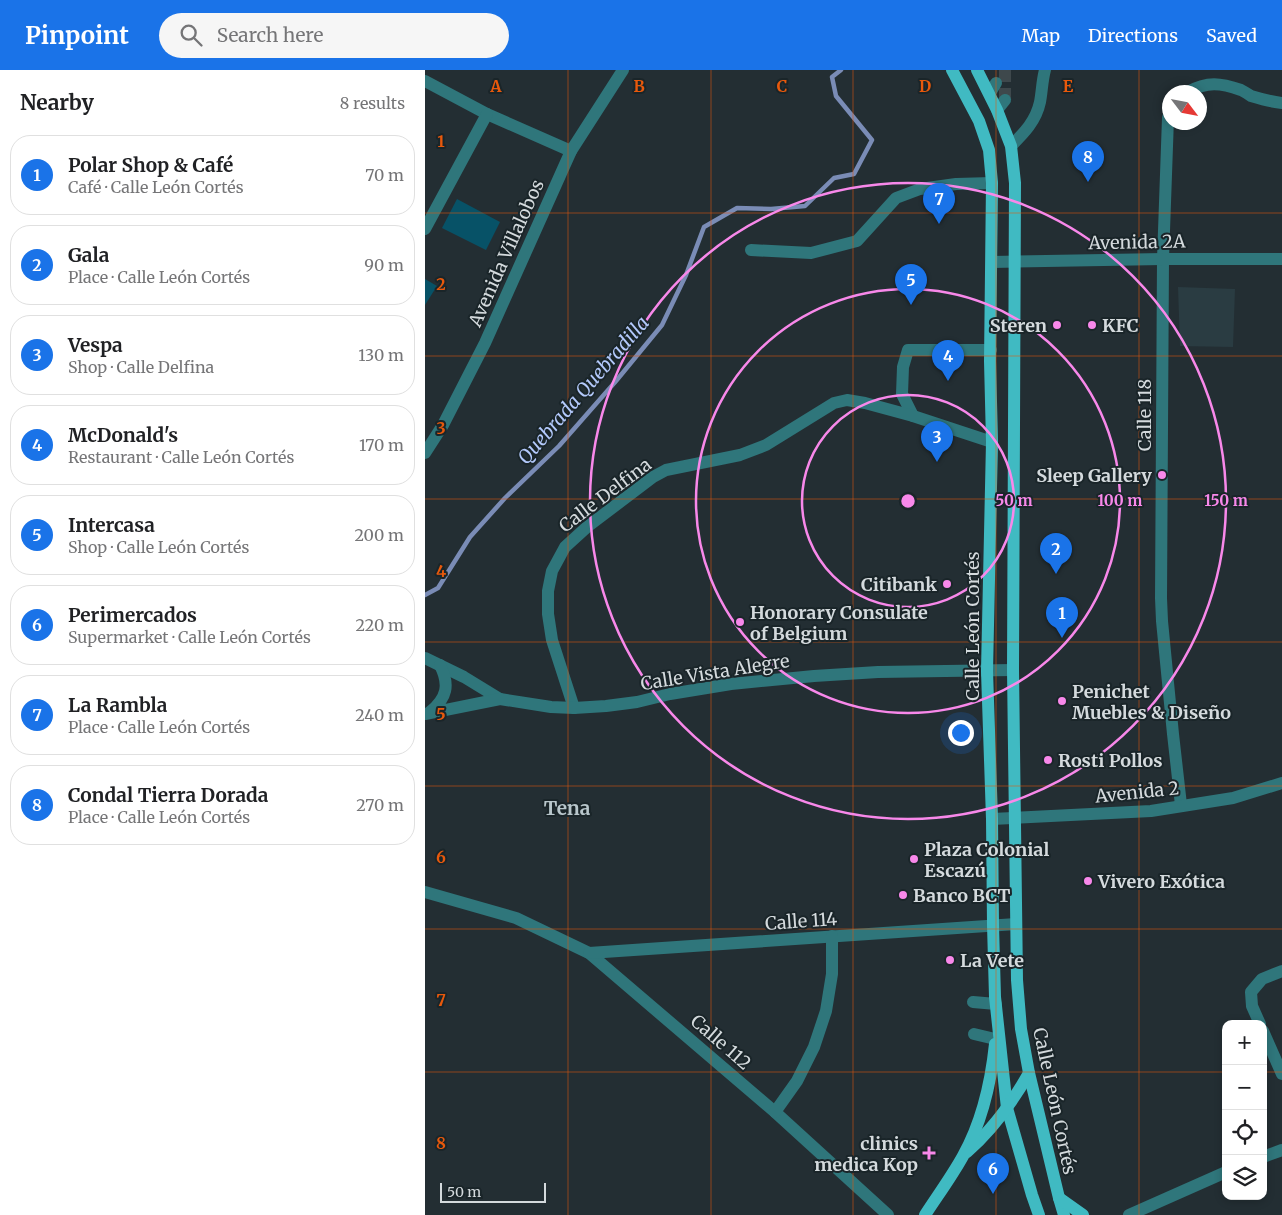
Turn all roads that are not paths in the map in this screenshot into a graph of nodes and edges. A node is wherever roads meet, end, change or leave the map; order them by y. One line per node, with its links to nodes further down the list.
1 (623, 70): 11 (street, Avenida Villalobos)
2 (952, 70): 12 (main road, Calle León Cortés)
3 (977, 70): 10 (main road, Calle León Cortés)
4 (1045, 70): 10 (street)
5 (425, 81): 8 (street)
6 (1207, 85): 7 (street)
7 (1282, 103)
8 (487, 114): 11 (street); 13 (street)
9 (1167, 130): 15 (street, Calle 118)
10 (1011, 146): 18 (main road, Calle León Cortés)
11 (571, 151): 22 (street, Avenida Villalobos)
12 (992, 183): 14 (street); 17 (main road, Calle León Cortés)
13 (425, 229)
14 (751, 250)
15 (1163, 259): 16 (street, Avenida 2A); 18 (street, Avenida 2A); 31 (street, Calle 118)
16 (1282, 259)
17 (992, 262): 18 (street, Avenida 2A); 19 (main road, Calle León Cortés)
18 (1015, 262): 25 (main road, Calle León Cortés)
19 (991, 350): 20 (street); 21 (main road, Calle León Cortés)
20 (913, 416): 21 (street, Calle Delfina); 28 (street, Calle Delfina)
21 (992, 442): 26 (main road, Calle León Cortés)
22 (425, 452)
23 (425, 658): 24 (street)
24 (440, 666): 27 (street); 29 (street)
25 (1013, 670): 26 (street, Calle Vista Alegre); 32 (main road, Calle León Cortés)
26 (987, 671): 28 (street, Calle Vista Alegre); 33 (main road, Calle León Cortés)
27 (500, 700): 28 (street, Calle Vista Alegre); 29 (street, Calle Vista Alegre)
28 (574, 708)
29 (428, 713)
30 (1282, 783): 31 (street, Avenida 2)
31 (1181, 805): 32 (street, Avenida 2)
32 (1014, 818): 33 (street, Avenida 2); 35 (main road, Calle León Cortés)
33 (993, 819): 36 (main road, Calle León Cortés)
34 (425, 892): 38 (street, Calle 112)
35 (1016, 924): 36 (street, Calle 114); 46 (main road, Calle León Cortés)
36 (993, 925): 37 (street, Calle 114); 40 (main road, Calle León Cortés)
37 (832, 936): 38 (street, Calle 114); 49 (street)
38 (589, 953): 49 (street, Calle 112)
39 (1282, 972): 42 (street)
40 (995, 1000): 41 (street); 44 (main road); 48 (main road, Calle León Cortés)
41 (973, 1002)
42 (1258, 1020)
43 (974, 1034): 44 (street)
44 (995, 1039): 51 (main road)
45 (1267, 1040): 47 (street)
46 (1029, 1073): 48 (main road); 54 (main road, Calle León Cortés)
47 (1282, 1074)
48 (1007, 1108): 51 (main road); 57 (main road, Calle León Cortés)
49 (775, 1112): 55 (street, Calle 112)
50 (1282, 1150): 52 (street)
51 (963, 1155): 56 (main road)
52 (1267, 1156)
53 (1222, 1174): 60 (street)
54 (1059, 1198): 58 (main road, Calle León Cortés); 59 (main road)
55 (888, 1215)
56 (925, 1215)
57 (1039, 1215)
58 (1065, 1215)
59 (1083, 1215)
60 (1129, 1215)

